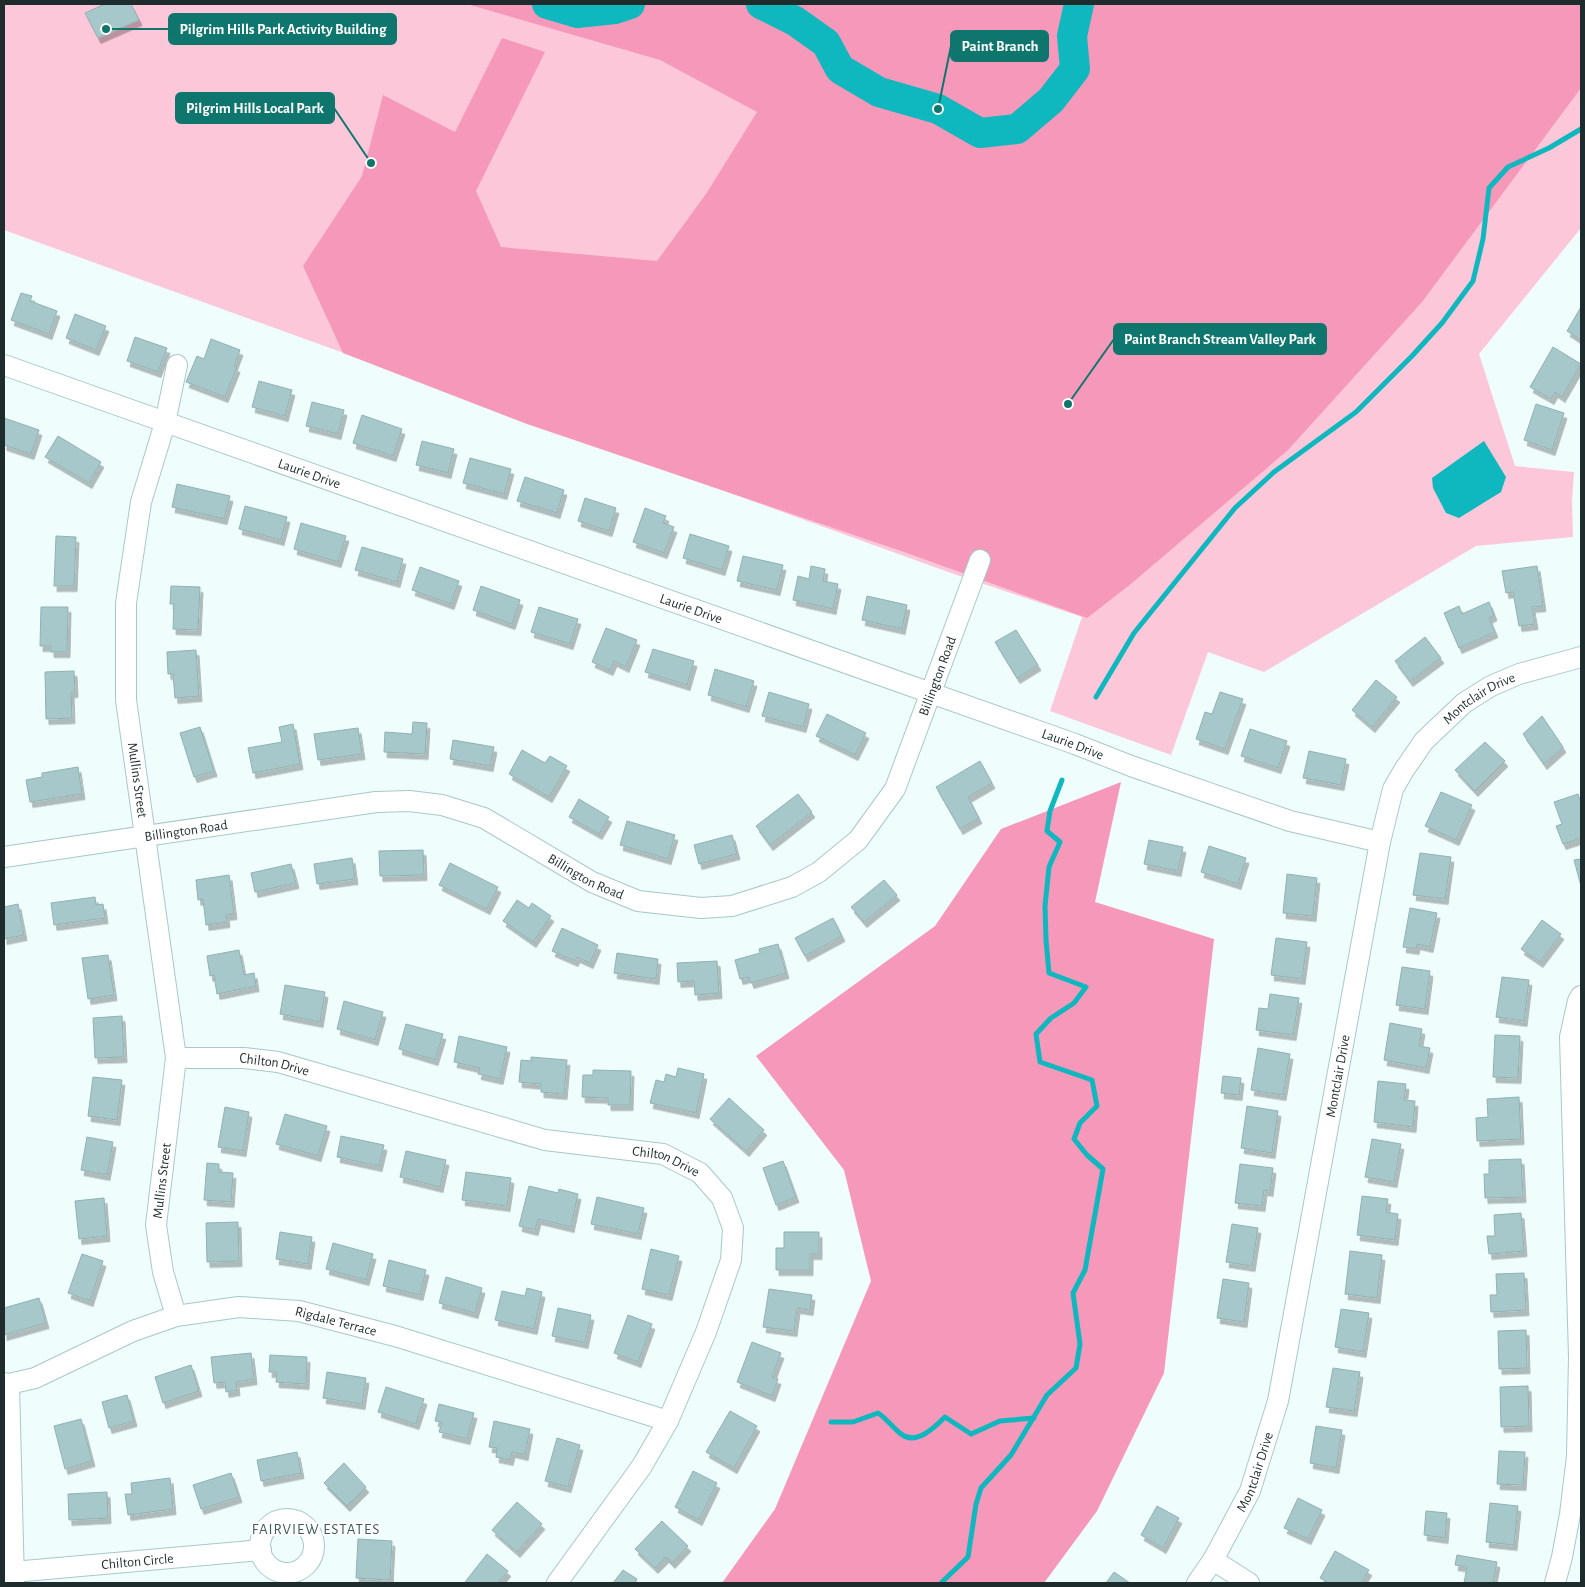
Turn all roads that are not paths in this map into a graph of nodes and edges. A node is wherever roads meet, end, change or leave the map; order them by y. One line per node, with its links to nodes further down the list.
1 (4, 365): 3 (street, Laurie Drive)
2 (177, 365): 3 (street, Mullins Street)
3 (165, 423): 6 (street, Laurie Drive); 7 (street, Mullins Street)
4 (980, 560): 6 (street, Billington Road)
5 (1581, 657): 8 (street, Montclair Drive)
6 (932, 694): 7 (street, Billington Road); 8 (street, Laurie Drive)
7 (146, 836): 9 (street, Billington Road); 11 (street, Mullins Street)
8 (1380, 842): 16 (street, Montclair Drive)
9 (4, 858)
10 (1581, 996): 21 (street)
11 (176, 1058): 12 (street, Mullins Street); 14 (street, Chilton Drive)
12 (176, 1316): 13 (street, Rigdale Terrace); 14 (street, Rigdale Terrace)
13 (6, 1384): 17 (street)
14 (668, 1421): 18 (street, Chilton Drive)
15 (261, 1550): 17 (street, Chilton Circle)
16 (1213, 1560): 19 (street, Montclair Drive); 20 (street)
17 (14, 1578)
18 (557, 1583)
19 (1197, 1583)
20 (1249, 1583)
21 (1555, 1583)

